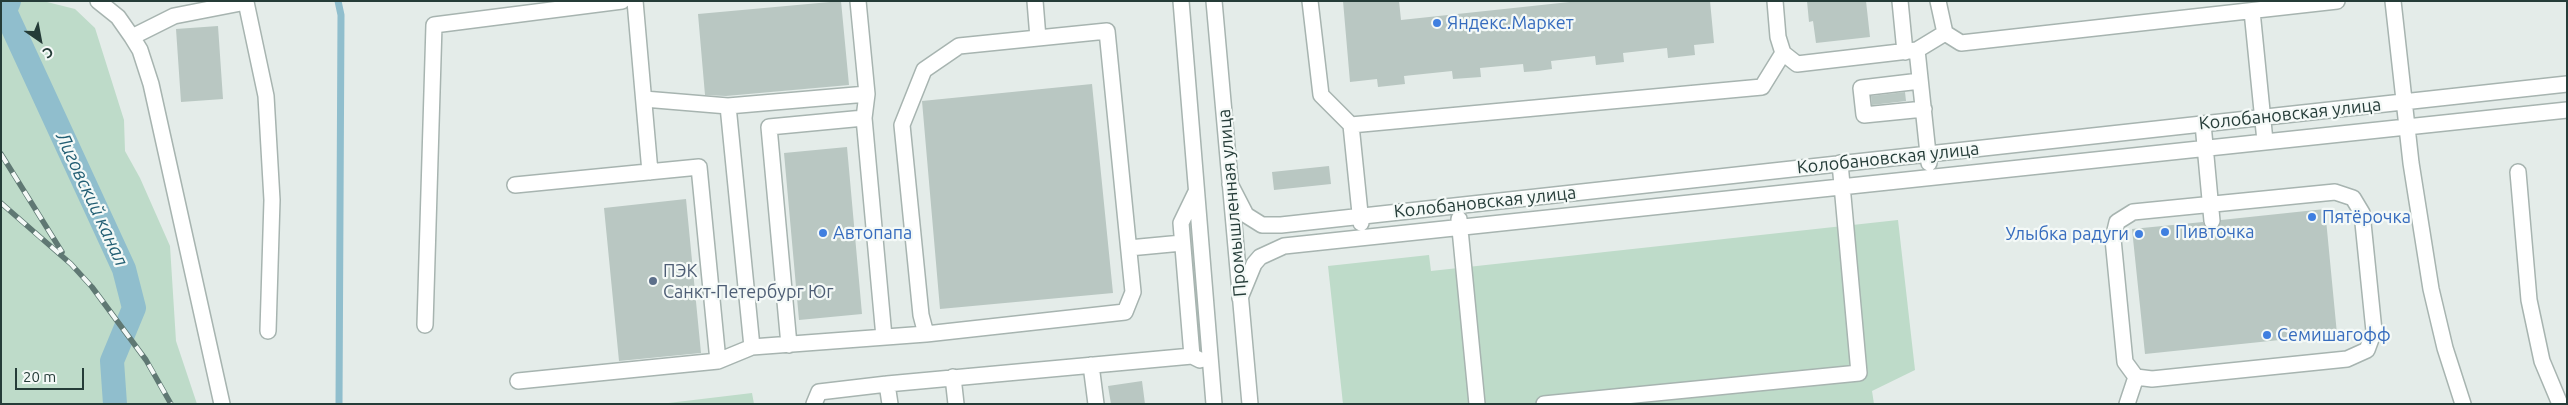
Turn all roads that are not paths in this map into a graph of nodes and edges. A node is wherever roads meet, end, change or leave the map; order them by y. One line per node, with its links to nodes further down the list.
1 (98, 1): 16 (street)
2 (622, 1): 53 (street)
3 (635, 1): 23 (street)
4 (858, 1): 22 (street)
5 (1035, 1): 17 (street)
6 (1180, 1): 43 (street, Промышленная улица)
7 (1214, 1): 40 (street, Промышленная улица)
8 (1310, 1): 31 (street)
9 (1775, 1): 19 (street)
10 (1900, 1): 18 (street)
11 (1938, 1): 15 (street)
12 (2337, 1): 14 (street)
13 (2394, 1): 24 (street)
14 (2252, 11): 15 (street); 28 (street)
15 (1945, 33): 18 (street)
16 (132, 37): 54 (street); 67 (street)
17 (1038, 38): 51 (street); 55 (street)
18 (1911, 51): 19 (street); 20 (street)
19 (1783, 53): 31 (street)
20 (1920, 81): 26 (street); 26 (street)
21 (2567, 84): 24 (street, Колобановская улица)
22 (867, 94): 25 (street); 29 (street)
23 (644, 99): 25 (street); 37 (street)
24 (2405, 100): 28 (street, Колобановская улица); 32 (street)
25 (728, 106): 58 (street)
26 (1924, 109): 35 (street)
27 (2567, 110): 32 (street, Колобановская улица)
28 (2263, 117): 30 (street, Колобановская улица); 33 (street)
29 (864, 118): 56 (street); 57 (street)
30 (2203, 124): 34 (street); 35 (street, Колобановская улица)
31 (1350, 125): 46 (street)
32 (2408, 126): 33 (street, Колобановская улица); 77 (street)
33 (2265, 141): 34 (street, Колобановская улица)
34 (2205, 147): 39 (street, Колобановская улица); 44 (street)
35 (1928, 154): 36 (street, Колобановская улица); 39 (street)
36 (1840, 164): 42 (street); 45 (street, Колобановская улица)
37 (650, 172): 41 (street); 60 (street)
38 (2518, 172): 78 (street)
39 (1930, 176): 42 (street, Колобановская улица)
40 (1230, 184): 46 (street, Колобановская улица); 52 (street, Промышленная улица)
41 (515, 185)
42 (1841, 186): 48 (street, Колобановская улица); 75 (street)
43 (1196, 191): 50 (street); 61 (street, Промышленная улица)
44 (2210, 204): 47 (street); 64 (street); 64 (street)
45 (1458, 205): 46 (street, Колобановская улица); 48 (street)
46 (1360, 215): 49 (street)
47 (2212, 221)
48 (1460, 227): 49 (street, Колобановская улица); 74 (street)
49 (1363, 237): 52 (street, Колобановская улица)
50 (1182, 243): 51 (street); 59 (street)
51 (1129, 248): 55 (street)
52 (1240, 298): 73 (street, Промышленная улица)
53 (425, 325)
54 (268, 331)
55 (926, 334): 56 (street)
56 (884, 337): 57 (street)
57 (788, 345): 58 (street)
58 (752, 348): 60 (street)
59 (1192, 356): 61 (street); 62 (street)
60 (718, 361): 65 (street)
61 (1211, 364): 72 (street, Промышленная улица)
62 (1092, 365): 63 (street); 71 (street)
63 (953, 377): 66 (street); 70 (street)
64 (2136, 377): 76 (street)
65 (518, 381)
66 (887, 384): 68 (street); 69 (street)
67 (222, 404)
68 (814, 404)
69 (890, 404)
70 (956, 404)
71 (1096, 404)
72 (1214, 404)
73 (1250, 404)
74 (1477, 404)
75 (1544, 404)
76 (2127, 404)
77 (2463, 404)
78 (2560, 404)

